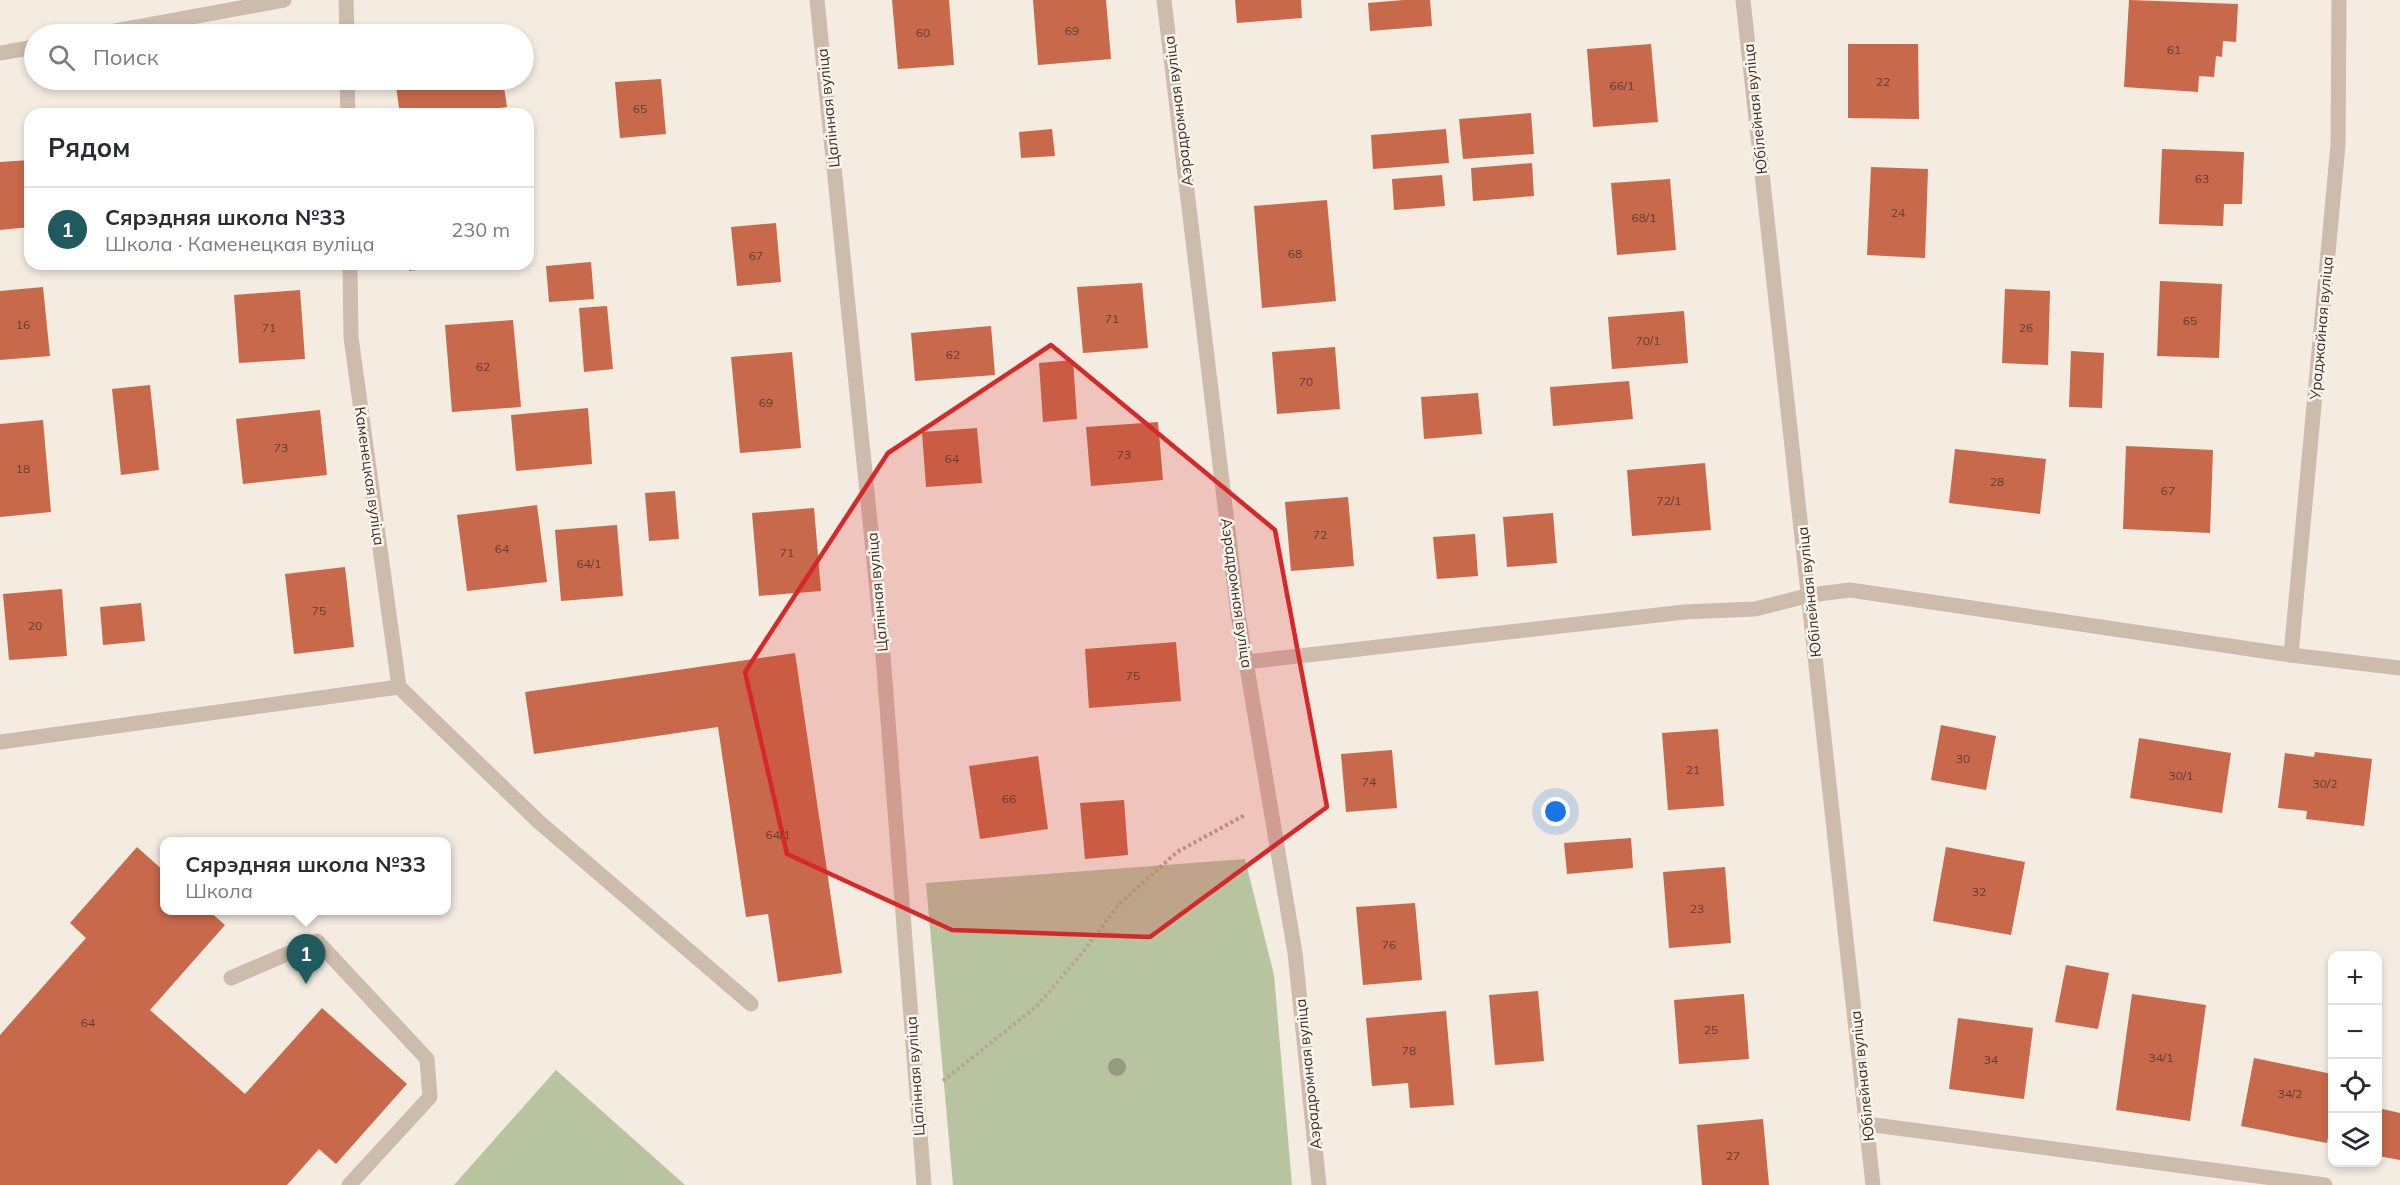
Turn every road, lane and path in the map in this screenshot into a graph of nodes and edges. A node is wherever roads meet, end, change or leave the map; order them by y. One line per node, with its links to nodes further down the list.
1 (284, 0): 7 (street)
2 (346, 0): 8 (street)
3 (818, 0): 23 (street, Цалінная вуліца)
4 (1164, 0): 16 (street, Аэрадромная вуліца)
5 (1743, 0): 14 (street, Юбілейная вуліца)
6 (2339, 0): 15 (street, Ураджайная вуліца)
7 (153, 24)
8 (347, 24)
9 (24, 49): 10 (street)
10 (0, 53)
11 (347, 90): 12 (street)
12 (348, 108)
13 (350, 270): 18 (street, Каменецкая вуліца)
14 (1810, 595): 15 (street); 16 (street); 24 (street, Юбілейная вуліца)
15 (2291, 655): 17 (street)
16 (1246, 662): 20 (street, Аэрадромная вуліца)
17 (2400, 668)
18 (399, 687): 19 (street); 22 (street)
19 (0, 742)
20 (1270, 802): 23 (path); 27 (street, Аэрадромная вуліца)
21 (231, 978): 25 (street)
22 (751, 1004)
23 (917, 1102): 26 (street, Цалінная вуліца)
24 (1867, 1124): 28 (street, Юбілейная вуліца); 29 (street)
25 (349, 1185)
26 (924, 1185)
27 (1319, 1185)
28 (1874, 1185)
29 (2325, 1185)

